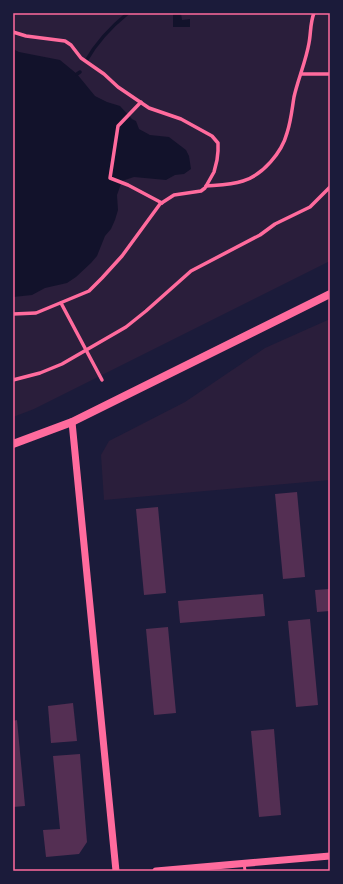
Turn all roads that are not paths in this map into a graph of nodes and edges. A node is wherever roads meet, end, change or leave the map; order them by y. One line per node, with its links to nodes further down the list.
1 (314, 13): 3 (street)
2 (13, 32): 5 (street)
3 (301, 74): 4 (street); 6 (street)
4 (330, 74)
5 (141, 102): 6 (street); 8 (street)
6 (206, 186): 8 (street)
7 (330, 187): 12 (street)
8 (162, 203): 10 (street)
9 (330, 294): 15 (main road)
10 (61, 303): 11 (street); 12 (street)
11 (13, 314)
12 (86, 350): 13 (street); 14 (street)
13 (13, 380)
14 (102, 380)
15 (72, 422): 16 (main road); 20 (street)
16 (13, 444)
17 (330, 856): 18 (street)
18 (244, 863): 19 (street); 22 (lane)
19 (177, 870): 21 (street)
20 (116, 871)
21 (156, 871)
22 (245, 871)

